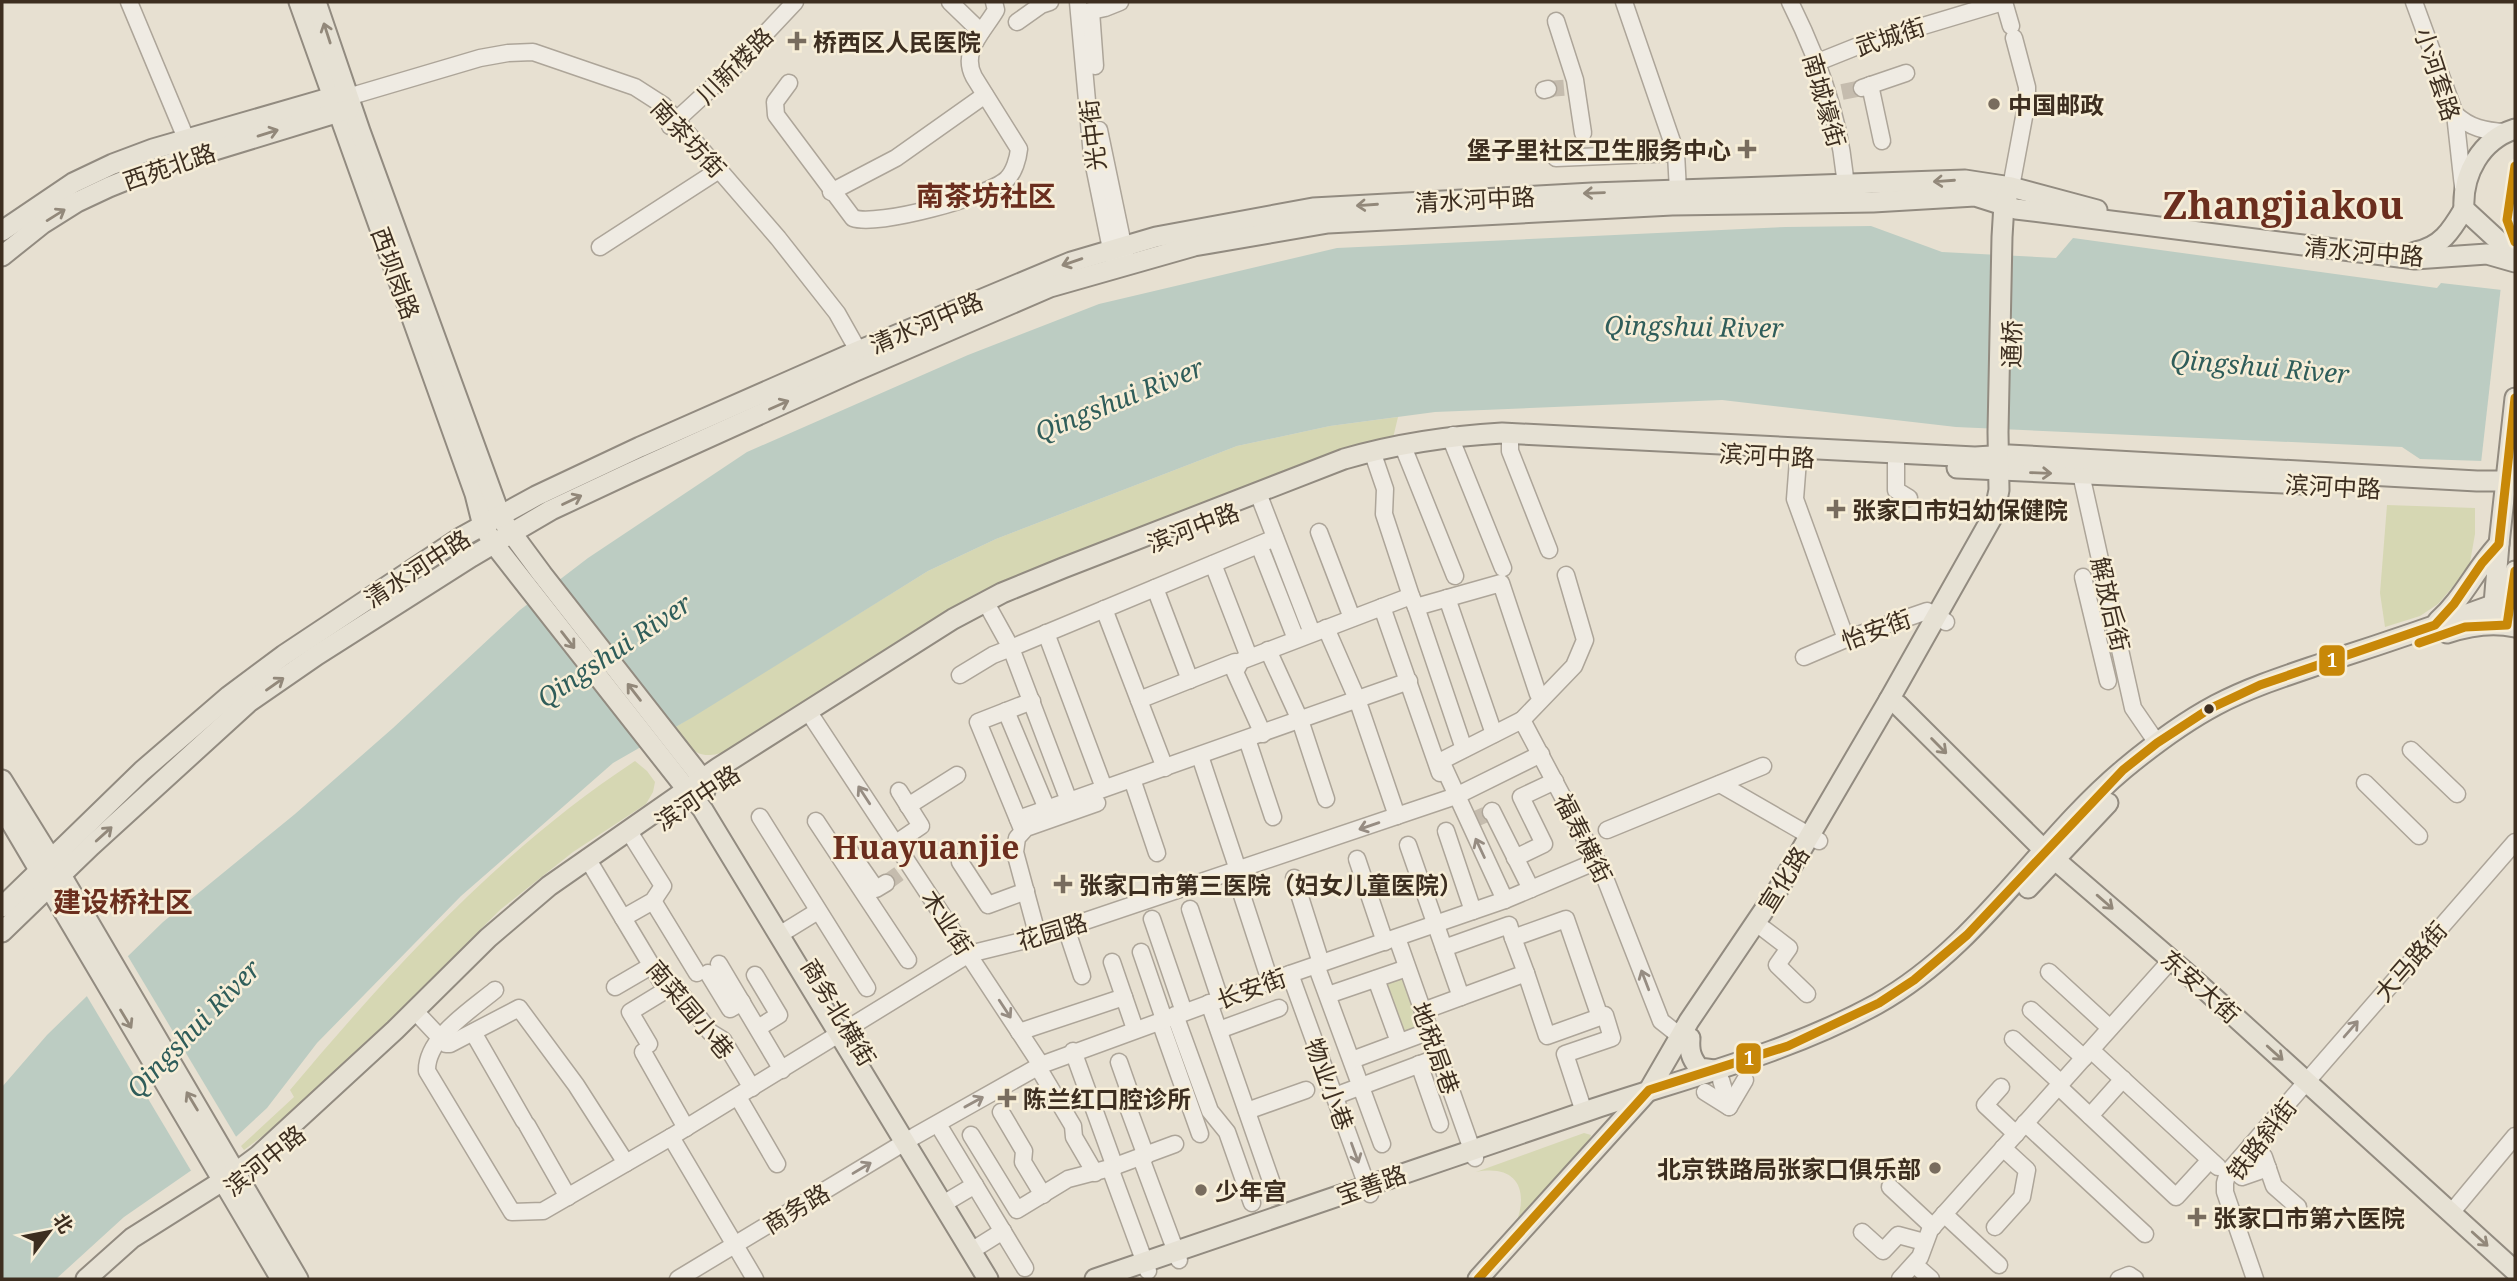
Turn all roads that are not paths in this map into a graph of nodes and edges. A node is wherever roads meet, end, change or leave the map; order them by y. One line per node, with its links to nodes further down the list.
1 (130, 2): 28 (street)
2 (299, 2): 22 (main road, 西坝岗路)
3 (316, 2): 22 (main road, 西坝岗路, one-way to 3)
4 (780, 2): 24 (street, 川新楼路)
5 (795, 2): 24 (street, 川新楼路)
6 (950, 2): 17 (street)
7 (994, 2): 17 (street)
8 (1050, 2): 16 (street)
9 (1120, 2): 14 (street)
10 (1624, 2): 29 (street)
11 (1790, 2): 18 (street, 南城壕街)
12 (2004, 2): 18 (street, 武城街); 36 (street)
13 (2414, 2): 23 (street, 小河套路)
14 (1085, 7): 42 (street, 光中街)
15 (1556, 21): 26 (street)
16 (1017, 22)
17 (981, 32): 21 (street)
18 (1818, 62): 34 (street, 南城壕街)
19 (1906, 72): 27 (street)
20 (789, 83): 33 (street)
21 (985, 95): 33 (street); 33 (street)
22 (343, 103): 24 (street, 南茶坊街); 28 (main road, 西苑北路); 55 (main road, 西坝岗路); 57 (main road, 西坝岗路)
23 (2455, 114): 25 (street); 35 (street, 小河套路)
24 (669, 119): 31 (street, 南茶坊街)
25 (2512, 128): 35 (main road, 清水河中路)
26 (1583, 132)
27 (1882, 141)
28 (189, 148): 37 (main road, 西苑北路); 40 (main road, 西苑北路, one-way to 28)
29 (1676, 153): 30 (street); 32 (street)
30 (1556, 158)
31 (716, 172): 39 (street); 44 (street, 南茶坊街)
32 (1678, 191): 34 (main road, 清水河中路); 42 (main road, 清水河中路, one-way to 42)
33 (831, 192)
34 (1846, 194): 36 (main road, 清水河中路); 42 (main road, 清水河中路)
35 (2464, 199): 36 (main road, 清水河中路); 41 (main road)
36 (2011, 200): 38 (main road); 43 (main road, 清水河中路)
37 (2, 231)
38 (2008, 238): 46 (main road, 通桥); 53 (main road, 通桥)
39 (600, 247)
40 (2, 256)
41 (2515, 256)
42 (1119, 257): 44 (main road, 清水河中路)
43 (2515, 262)
44 (859, 360): 58 (main road, 清水河中路); 61 (main road, 清水河中路, one-way to 44)
45 (2515, 398): 56 (main road)
46 (1998, 432): 53 (main road, 宣化路)
47 (1510, 438): 48 (main road, 滨河中路); 50 (main road, 滨河中路); 68 (street)
48 (1453, 440): 49 (main road, 滨河中路); 72 (street)
49 (1403, 448): 51 (main road, 滨河中路); 76 (street)
50 (1799, 452): 52 (main road, 滨河中路); 91 (street)
51 (1373, 455): 59 (main road, 滨河中路); 81 (street)
52 (1896, 458): 53 (main road, 滨河中路); 60 (street)
53 (2005, 460): 54 (main road, 滨河中路, one-way to 54); 86 (main road, 宣化路)
54 (2081, 467): 56 (main road, 滨河中路); 96 (street, 解放后街)
55 (482, 468): 58 (main road); 62 (main road, 西坝岗路)
56 (2510, 482): 66 (main road)
57 (475, 494): 62 (main road, 西坝岗路); 64 (main road)
58 (536, 496): 62 (main road, 清水河中路)
59 (1259, 497): 65 (street); 82 (main road, 滨河中路)
60 (1909, 498)
61 (547, 513): 62 (main road, 清水河中路); 74 (main road)
62 (497, 529): 64 (main road, 清水河中路); 69 (main road, 清水河中路); 70 (main road); 74 (main road)
63 (1319, 532): 85 (street)
64 (460, 538): 143 (main road, 清水河中路)
65 (1275, 538): 67 (street); 90 (street)
66 (2499, 544): 80 (main road); 88 (main road)
67 (1259, 545): 71 (street); 90 (street)
68 (1549, 550)
69 (471, 556): 70 (main road); 155 (main road, 清水河中路, one-way to 69)
70 (507, 562): 127 (main road, 商务北横街, one-way to 127)
71 (1213, 564): 78 (street); 95 (street)
72 (1503, 568)
73 (2515, 571): 80 (main road)
74 (541, 573): 127 (main road, 商务北横街, one-way to 74)
75 (1566, 575): 108 (street)
76 (1455, 576)
77 (2083, 577): 96 (street)
78 (1155, 588): 84 (street); 98 (street)
79 (1447, 598): 81 (street); 100 (street); 110 (street)
80 (2507, 601): 87 (main road); 88 (main road)
81 (1414, 602): 83 (street); 113 (street)
82 (988, 606): 92 (street); 106 (main road, 滨河中路)
83 (1382, 607): 85 (street); 99 (street)
84 (1104, 609): 89 (street); 102 (street)
85 (1352, 618): 90 (street)
86 (1941, 619): 91 (street, 怡安街); 104 (main road, 宣化路)
87 (2506, 626): 88 (main road)
88 (2435, 631): 112 (main road); 156 (main road)
89 (1046, 633): 92 (street); 130 (street)
90 (1311, 634): 93 (street); 101 (street)
91 (1846, 639): 94 (street, 怡安街)
92 (1012, 648): 97 (street); 103 (street)
93 (1268, 650): 95 (street); 107 (street)
94 (1804, 657)
95 (1243, 660): 98 (street); 109 (street)
96 (2124, 663): 112 (street, 解放后街)
97 (960, 675)
98 (1190, 680): 102 (street)
99 (1409, 681): 101 (street); 118 (street)
100 (1538, 694)
101 (1357, 699): 107 (street); 138 (street)
102 (1139, 700): 119 (street)
103 (1032, 701): 105 (street); 133 (street)
104 (1894, 702): 149 (main road, 宣化路); 156 (main road, 东安大街, one-way to 156)
105 (1006, 711): 136 (street); 144 (street)
106 (811, 715): 127 (main road, 滨河中路); 152 (street, 木业街, one-way to 106)
107 (1300, 720): 109 (street); 132 (street)
108 (1522, 720): 110 (street); 115 (street, 福寿横街)
109 (1263, 734): 111 (street)
110 (1494, 734): 113 (street)
111 (1247, 739): 116 (street); 140 (street)
112 (2157, 743): 156 (main road)
113 (1464, 749): 118 (street)
114 (2411, 750): 129 (street)
115 (1541, 754): 124 (street, 福寿横街); 131 (street, 花园路)
116 (1200, 756): 119 (street); 163 (street)
117 (1763, 766): 126 (street)
118 (1441, 767): 131 (street)
119 (1165, 768): 121 (street)
120 (957, 775): 134 (street)
121 (1132, 779): 130 (street); 154 (street)
122 (2, 780): 142 (main road)
123 (992, 780): 144 (street)
124 (1555, 781): 157 (street); 159 (street, 福寿横街)
125 (2365, 783): 148 (street)
126 (1720, 784): 145 (street); 149 (street)
127 (697, 790): 147 (main road, 滨河中路); 181 (main road, 商务北横街)
128 (899, 791): 134 (street)
129 (2457, 794)
130 (1101, 795): 133 (street); 144 (street)
131 (1456, 796): 138 (street, 花园路); 168 (street, one-way to 131)
132 (1326, 799)
133 (1069, 801): 136 (street)
134 (908, 806): 152 (street)
135 (2, 807): 142 (main road)
136 (1047, 809): 144 (street)
137 (1491, 812): 157 (street)
138 (1396, 816): 163 (street, 花园路, one-way to 163)
139 (760, 817): 172 (street)
140 (1273, 817)
141 (816, 821): 166 (street)
142 (20, 824): 143 (main road); 162 (main road); 170 (main road)
143 (84, 827): 162 (main road, 清水河中路)
144 (1019, 829): 167 (street)
145 (1607, 830)
146 (1446, 831): 173 (street)
147 (631, 834): 160 (main road, 滨河中路); 169 (street)
148 (2419, 836)
149 (1814, 839): 176 (main road, 宣化路)
150 (2515, 842): 243 (street, 大马路街, one-way to 150)
151 (844, 843): 166 (street)
152 (896, 843): 187 (street, 木业街)
153 (1408, 845): 178 (street)
154 (1157, 853)
155 (81, 855): 162 (main road, 清水河中路); 174 (main road)
156 (2050, 855): 189 (main road, 东安大街, one-way to 189); 240 (main road, 宝善路)
157 (1515, 858): 165 (street)
158 (1357, 859): 184 (street, 地税局巷)
159 (1597, 861): 165 (street, 长安街); 225 (street, 福寿横街, one-way to 159)
160 (589, 862): 175 (street, 南菜园小巷); 213 (main road, 滨河中路)
161 (960, 862): 167 (street)
162 (50, 873): 170 (main road, 清水河中路); 174 (main road)
163 (1238, 876): 179 (street, 花园路); 200 (street)
164 (1294, 878): 191 (street)
165 (1531, 889): 168 (street, 长安街)
166 (876, 890): 188 (street)
167 (1026, 891): 182 (street)
168 (1505, 900): 173 (street, 长安街)
169 (653, 901): 175 (street); 216 (street)
170 (15, 902): 174 (main road); 180 (main road, 清水河中路)
171 (1190, 909): 209 (street)
172 (818, 911): 181 (street); 203 (street)
173 (1473, 911): 178 (street, 长安街)
174 (73, 914): 282 (main road)
175 (617, 914): 192 (street, 南菜园小巷)
176 (1768, 918): 205 (street); 225 (main road, 宣化路)
177 (1153, 919): 215 (street)
178 (1435, 924): 184 (street, 长安街); 185 (street)
179 (1066, 928): 182 (street, 花园路); 198 (street)
180 (2, 932)
181 (784, 932): 221 (main road, 商务北横街)
182 (1038, 937): 187 (street, 花园路)
183 (1513, 938): 185 (street); 195 (street); 214 (street)
184 (1391, 940): 191 (street, 长安街); 193 (street, 地税局巷)
185 (1444, 948): 208 (street)
186 (1140, 952): 215 (street)
187 (969, 954): 221 (street, 花园路); 222 (street, 木业街, one-way to 222)
188 (908, 960)
189 (2172, 960): 217 (street); 243 (main road, 东安大街, one-way to 243)
190 (1112, 962): 207 (street)
191 (1319, 964): 196 (street, 长安街); 206 (street)
192 (651, 966): 201 (street); 202 (street, 南菜园小巷)
193 (1407, 968): 199 (street); 212 (street, 地税局巷)
194 (2049, 972): 217 (street)
195 (1526, 973): 208 (street); 223 (street)
196 (1290, 974): 200 (street, 长安街); 251 (street, 物业小巷)
197 (755, 975): 216 (street)
198 (1082, 976)
199 (1376, 979): 206 (street); 228 (street)
200 (1270, 981): 209 (street, 长安街)
201 (615, 987)
202 (671, 987): 249 (street, 南菜园小巷); 260 (street)
203 (867, 988)
204 (495, 990): 226 (street)
205 (1807, 994)
206 (1328, 995): 233 (street)
207 (1124, 997): 218 (street); 222 (street)
208 (1461, 997): 212 (street)
209 (1215, 1001): 215 (street, 长安街); 219 (street)
210 (1279, 1008): 219 (street)
211 (2031, 1010): 231 (street)
212 (1423, 1012): 220 (street, 地税局巷)
213 (418, 1014): 226 (street); 282 (main road, 滨河中路)
214 (1600, 1017): 223 (street); 230 (street)
215 (1171, 1018): 218 (street, 长安街); 236 (street); 239 (street)
216 (758, 1028): 238 (street)
217 (2110, 1028): 231 (street)
218 (1135, 1029): 229 (street, 长安街)
219 (1219, 1030): 254 (street)
220 (1430, 1031): 228 (street); 232 (street, 地税局巷)
221 (845, 1032): 238 (street, 花园路); 266 (main road, 商务北横街)
222 (1019, 1032): 237 (street, 木业街)
223 (1558, 1032): 230 (street)
224 (474, 1034): 226 (street); 276 (street); 288 (street)
225 (1685, 1037): 240 (main road); 250 (main road, 宣化路)
226 (439, 1038): 288 (street, 花园路)
227 (2013, 1039): 244 (street)
228 (1399, 1042): 233 (street)
229 (1073, 1051): 237 (street, 长安街); 252 (street)
230 (1565, 1054): 257 (street)
231 (2087, 1054): 241 (street); 244 (street)
232 (1439, 1057): 235 (street); 273 (street, 地税局巷)
233 (1352, 1060): 245 (street)
234 (1119, 1062): 274 (street)
235 (1419, 1065): 245 (street); 259 (street)
236 (1195, 1068): 239 (street); 290 (street)
237 (1041, 1069): 258 (street, 木业街); 266 (street, 长安街, one-way to 237)
238 (782, 1070): 249 (street, 花园路)
239 (1178, 1074): 263 (street)
240 (1717, 1075): 250 (main road, 宝善路); 253 (street)
241 (2123, 1079): 256 (street); 275 (street)
242 (1745, 1080): 253 (street)
243 (2306, 1081): 269 (street, 铁路斜街); 292 (main road, 东安大街)
244 (2060, 1085): 256 (street); 261 (street)
245 (1361, 1086): 251 (street); 268 (street)
246 (2001, 1087): 261 (street)
247 (1306, 1090): 254 (street)
248 (1705, 1092): 253 (street)
249 (745, 1093): 260 (street, 花园路); 277 (street, 南菜园小巷)
250 (1650, 1095): 257 (main road, 宝善路); 270 (main road, 宣化路); 318 (main road, 宣化路)
251 (1335, 1096): 285 (street, 物业小巷, one-way to 285)
252 (1094, 1106): 258 (street); 280 (street)
253 (1729, 1107)
254 (1247, 1111): 287 (street)
255 (1001, 1112): 286 (street)
256 (2090, 1116): 275 (street)
257 (1585, 1117): 270 (main road); 273 (main road, 宝善路)
258 (1069, 1119): 280 (street, 木业街)
259 (1440, 1124)
260 (686, 1128): 271 (street, 花园路)
261 (2021, 1129): 272 (street); 298 (street)
262 (942, 1131): 283 (street)
263 (1200, 1134)
264 (971, 1135): 278 (street)
265 (2515, 1136): 292 (street)
266 (910, 1139): 289 (main road, 商务北横街); 297 (street, 商务路, one-way to 266)
267 (1175, 1144): 274 (street)
268 (1382, 1144)
269 (2251, 1145): 279 (street); 281 (street, 铁路斜街)
270 (1600, 1146): 317 (main road, 宣化路)
271 (674, 1147): 276 (street, 花园路); 297 (street)
272 (2003, 1148): 293 (street); 294 (street)
273 (1474, 1154): 285 (main road, 宝善路)
274 (1144, 1157): 280 (street); 301 (street)
275 (2210, 1160): 281 (street)
276 (626, 1163): 288 (street, 花园路)
277 (777, 1164)
278 (991, 1166): 283 (street); 286 (street)
279 (2268, 1168): 281 (street); 291 (street)
280 (1107, 1169): 286 (street); 304 (street)
281 (2229, 1172): 321 (street, 铁路斜街)
282 (228, 1176): 307 (main road, 滨河中路); 308 (main road, 滨河中路); 309 (main road); 310 (main road)
283 (973, 1182): 289 (street); 295 (street)
284 (1890, 1187): 293 (street)
285 (1368, 1190): 301 (main road, 宝善路)
286 (1043, 1195)
287 (1276, 1195)
288 (568, 1197)
289 (948, 1201): 300 (main road, 商务北横街)
290 (1252, 1203)
291 (2298, 1207)
292 (2451, 1213): 306 (main road, 东安大街, one-way to 306)
293 (1938, 1221): 299 (street); 303 (street)
294 (1995, 1227)
295 (1003, 1231): 300 (street); 305 (street)
296 (1862, 1232): 299 (street)
297 (725, 1234): 311 (street, 商务路); 312 (street)
298 (2145, 1234)
299 (1924, 1242): 302 (street)
300 (976, 1248): 313 (main road, 商务北横街); 314 (main road, 商务北横街)
301 (1177, 1256): 304 (main road, 宝善路)
302 (1914, 1264): 319 (street); 320 (street)
303 (1999, 1265)
304 (1146, 1267): 315 (main road, 宝善路); 316 (main road, 宝善路)
305 (1026, 1268)
306 (2515, 1271)
307 (86, 1279)
308 (101, 1279)
309 (281, 1279)
310 (298, 1279)
311 (678, 1279)
312 (755, 1279)
313 (988, 1279)
314 (1002, 1279)
315 (1095, 1279)
316 (1126, 1279)
317 (1478, 1279)
318 (1490, 1279)
319 (1900, 1279)
320 (1931, 1279)
321 (2255, 1279)

